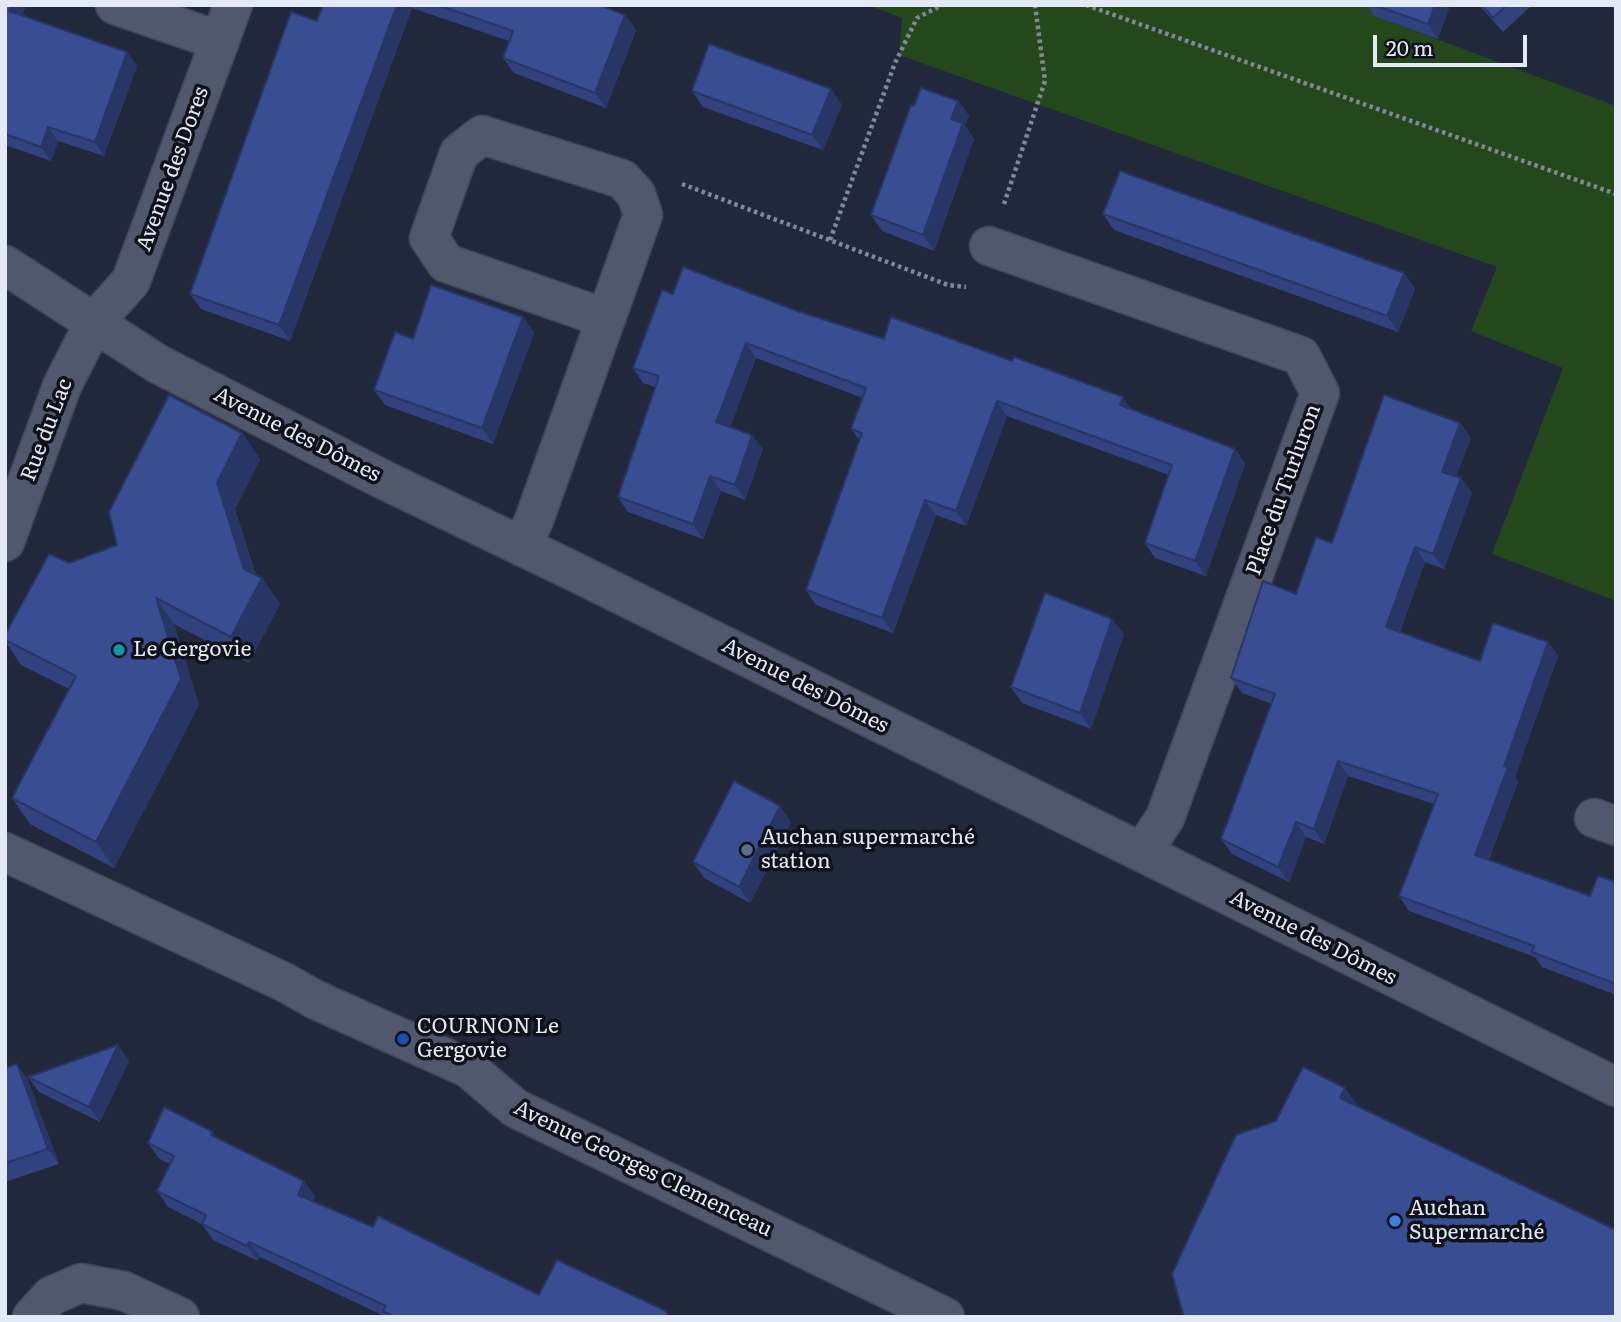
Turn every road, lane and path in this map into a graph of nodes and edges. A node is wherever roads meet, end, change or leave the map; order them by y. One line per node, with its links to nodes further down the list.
1 (115, 5): 6 (street)
2 (233, 5): 6 (street, Avenue des Dores)
3 (942, 5): 9 (path)
4 (1035, 5): 10 (path)
5 (1086, 5): 8 (path)
6 (220, 41): 13 (street, Avenue des Dores)
7 (636, 194): 9 (path); 12 (street); 12 (street)
8 (1616, 194)
9 (831, 240): 10 (path)
10 (989, 246): 17 (street, Place du Turluron)
11 (5, 265): 13 (street, Avenue des Dômes)
12 (605, 318): 15 (street)
13 (95, 321): 14 (street, Rue du Lac); 15 (street, Avenue des Dômes)
14 (5, 542)
15 (522, 547): 17 (street, Avenue des Dômes)
16 (5, 852): 19 (street, Avenue Georges Clemenceau)
17 (1142, 852): 18 (street, Avenue des Dômes)
18 (1616, 1087)
19 (927, 1313)
20 (32, 1317): 21 (street)
21 (180, 1317)

